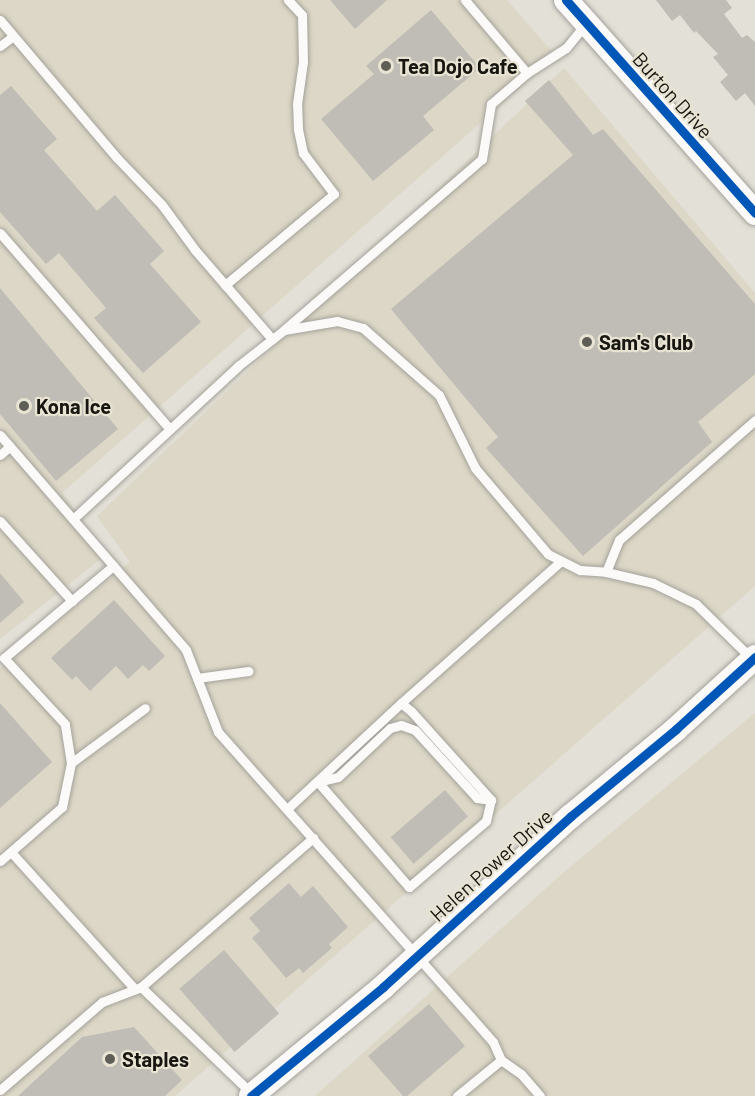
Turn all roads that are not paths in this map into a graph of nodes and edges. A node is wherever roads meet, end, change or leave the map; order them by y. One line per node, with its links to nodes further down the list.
1 (288, 0): 11 (lane)
2 (465, 0): 8 (lane)
3 (566, 0): 5 (street, Burton Drive)
4 (0, 20): 6 (lane)
5 (586, 23): 8 (lane); 9 (street, Burton Drive)
6 (12, 36): 7 (lane); 11 (lane)
7 (0, 46)
8 (527, 73): 12 (lane)
9 (755, 213)
10 (0, 233): 15 (lane)
11 (225, 285): 13 (lane)
12 (284, 330): 13 (lane); 21 (lane)
13 (272, 339): 15 (lane)
14 (755, 420): 23 (lane)
15 (170, 429): 19 (lane)
16 (0, 435): 17 (lane)
17 (10, 446): 18 (lane); 19 (lane)
18 (0, 455)
19 (73, 519): 22 (lane)
20 (0, 521): 24 (lane)
21 (560, 562): 23 (lane); 28 (lane)
22 (113, 566): 24 (lane); 27 (lane)
23 (606, 572): 25 (lane)
24 (72, 601): 30 (lane)
25 (754, 660): 37 (street, Helen Power Drive)
26 (249, 671): 27 (lane)
27 (197, 678): 33 (lane)
28 (401, 703): 31 (lane); 32 (lane)
29 (146, 708): 30 (lane)
30 (71, 763): 35 (lane)
31 (318, 782): 32 (lane); 32 (lane); 33 (lane)
32 (492, 800)
33 (287, 809): 34 (lane)
34 (312, 838): 37 (lane); 38 (lane)
35 (11, 852): 36 (lane); 38 (lane)
36 (0, 861)
37 (418, 956): 39 (lane); 41 (street, Helen Power Drive)
38 (138, 988): 40 (lane); 41 (lane)
39 (501, 1060): 42 (lane); 43 (lane)
40 (0, 1090)
41 (253, 1096)
42 (457, 1096)
43 (540, 1096)

